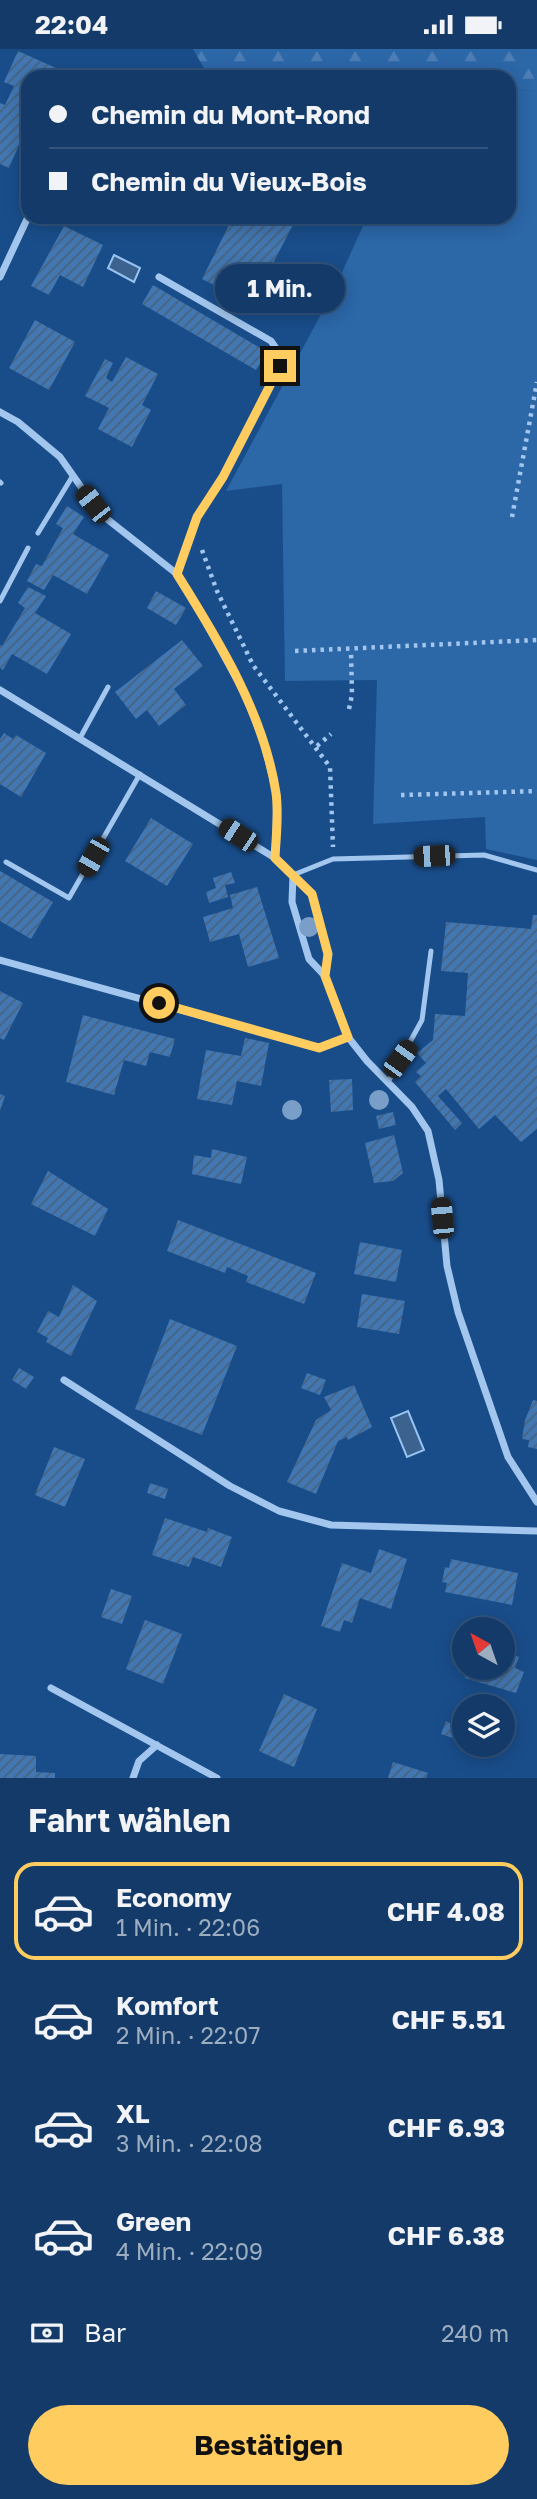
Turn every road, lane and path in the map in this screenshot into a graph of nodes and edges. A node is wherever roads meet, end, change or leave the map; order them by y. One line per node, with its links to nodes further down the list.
1 (25, 224): 2 (street)
2 (0, 277)
3 (159, 277): 8 (street)
4 (537, 381): 7 (path)
5 (0, 412): 6 (street)
6 (72, 477): 9 (lane); 11 (street)
7 (512, 517)
8 (193, 527): 11 (street); 21 (path)
9 (38, 533)
10 (28, 548): 12 (lane)
11 (177, 574): 25 (street)
12 (0, 601)
13 (537, 640): 14 (path)
14 (351, 650): 15 (path); 18 (path)
15 (295, 651)
16 (108, 687): 20 (lane)
17 (0, 690): 20 (street)
18 (349, 709)
19 (331, 734): 21 (path)
20 (80, 738): 22 (street)
21 (317, 746): 26 (path)
22 (140, 774): 25 (street); 27 (lane)
23 (537, 791): 24 (path)
24 (401, 795)
25 (275, 858): 29 (street)
26 (333, 859): 28 (lane); 29 (lane)
27 (6, 862)
28 (537, 870)
29 (293, 875): 32 (street); 32 (street)
30 (431, 951): 34 (lane)
31 (0, 960): 33 (street)
32 (325, 976): 33 (street)
33 (348, 1037): 34 (street)
34 (388, 1082): 36 (street)
35 (64, 1380): 37 (street)
36 (537, 1502)
37 (537, 1531)
38 (51, 1688): 39 (street)
39 (157, 1745): 40 (street); 41 (street)
40 (133, 1778)
41 (217, 1778)

